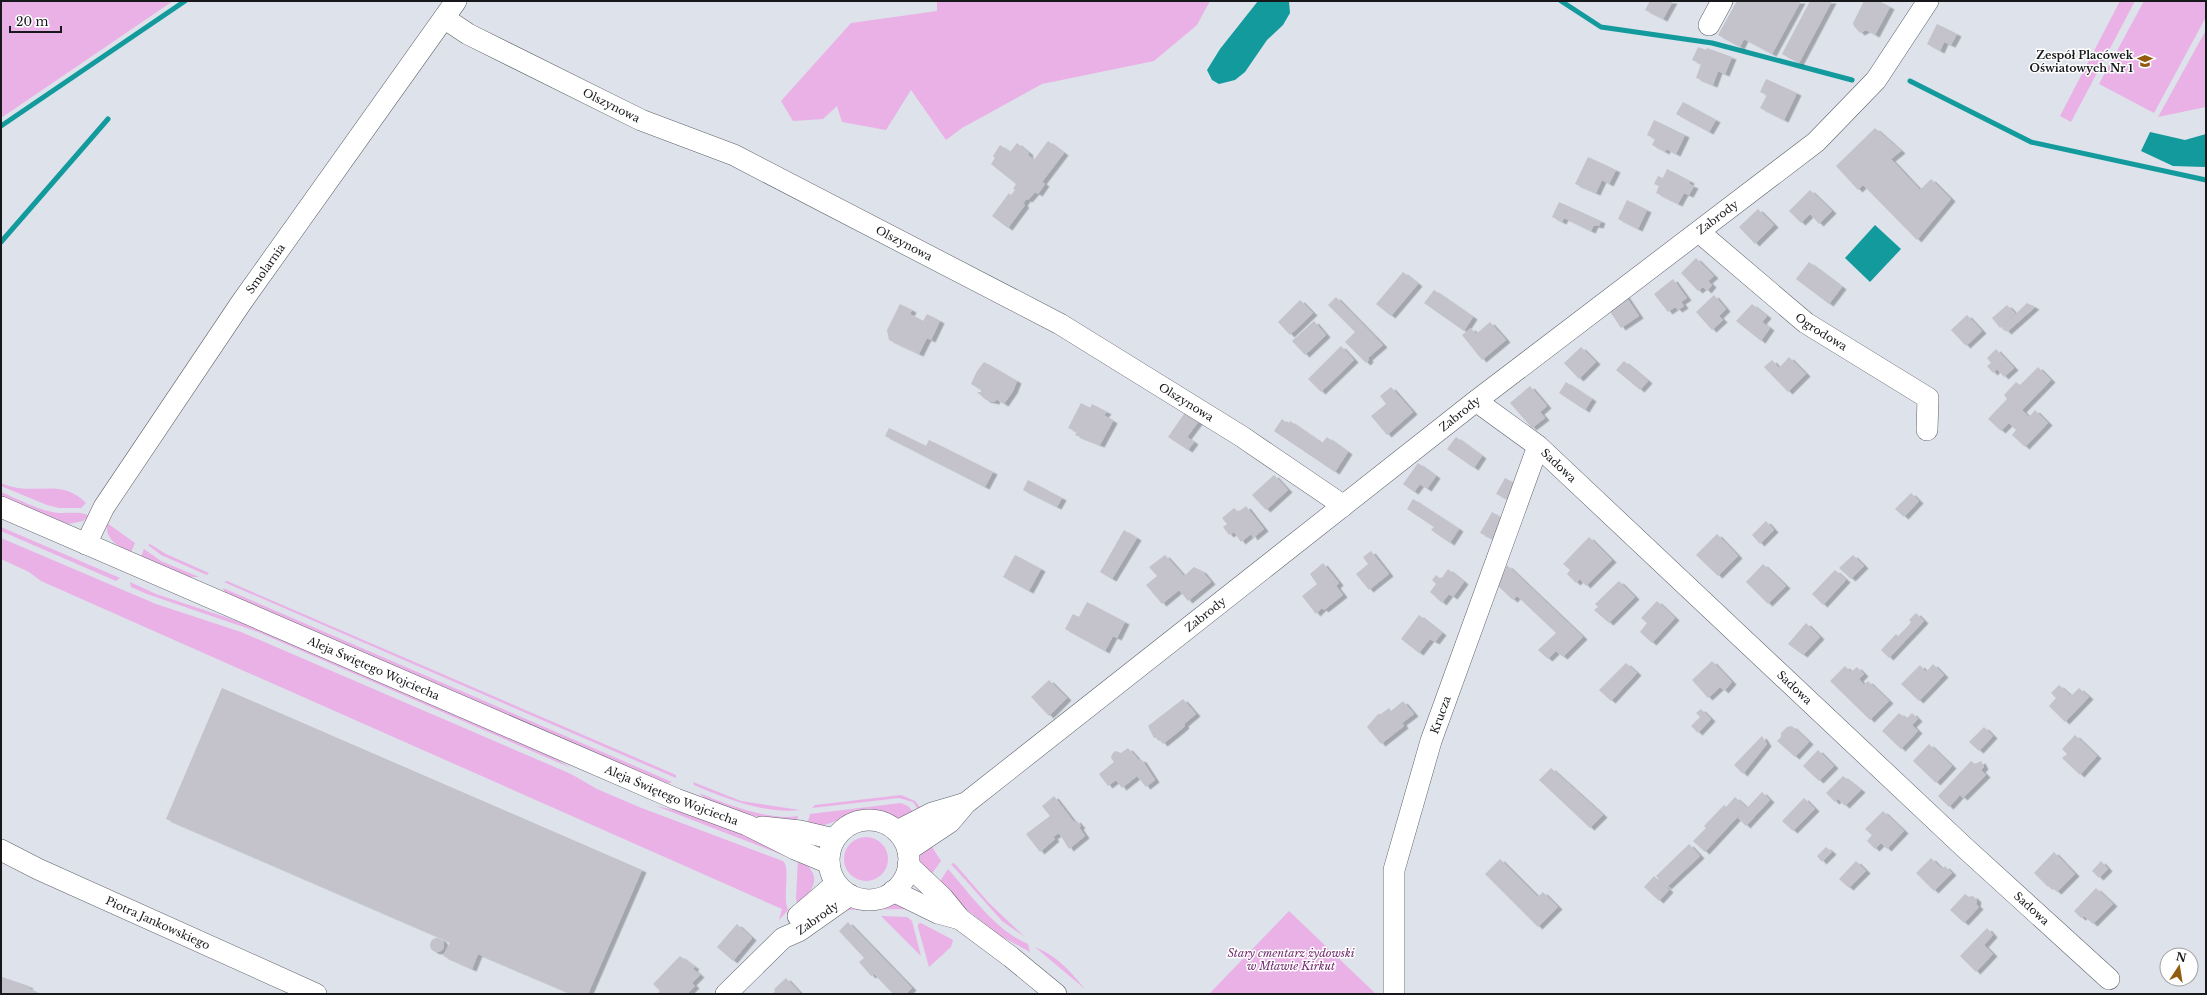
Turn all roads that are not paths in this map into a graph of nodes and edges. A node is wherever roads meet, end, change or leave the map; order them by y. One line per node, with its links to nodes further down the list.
1 (456, 1): 4 (street, Smolarnia)
2 (1722, 1): 5 (street)
3 (1928, 1): 6 (street, Zabrody)
4 (444, 18): 11 (street, Olszynowa); 12 (street, Smolarnia)
5 (1709, 25)
6 (1699, 232): 7 (street, Zabrody); 8 (street, Ogrodowa)
7 (1476, 401): 9 (street, Sadowa); 11 (street, Zabrody)
8 (1927, 430)
9 (1538, 446): 22 (street, Sadowa); 26 (street, Krucza)
10 (1, 507): 12 (street, Aleja Świętego Wojciecha)
11 (1342, 507): 13 (street, Zabrody)
12 (86, 544): 14 (street, Aleja Świętego Wojciecha)
13 (966, 803): 15 (street, Zabrody); 18 (street, Zabrody)
14 (747, 825): 16 (street, Aleja Świętego Wojciecha); 19 (street, Aleja Świętego Wojciecha)
15 (897, 831): 16 (street); 18 (street)
16 (834, 839): 19 (street)
17 (1, 850): 23 (street, Piotra Jankowskiego)
18 (908, 858): 20 (street); 21 (street)
19 (838, 880): 20 (street); 24 (street, Zabrody)
20 (893, 891): 21 (street)
21 (960, 919): 25 (street)
22 (2109, 979)
23 (316, 994)
24 (726, 994)
25 (1056, 994)
26 (1394, 994)

